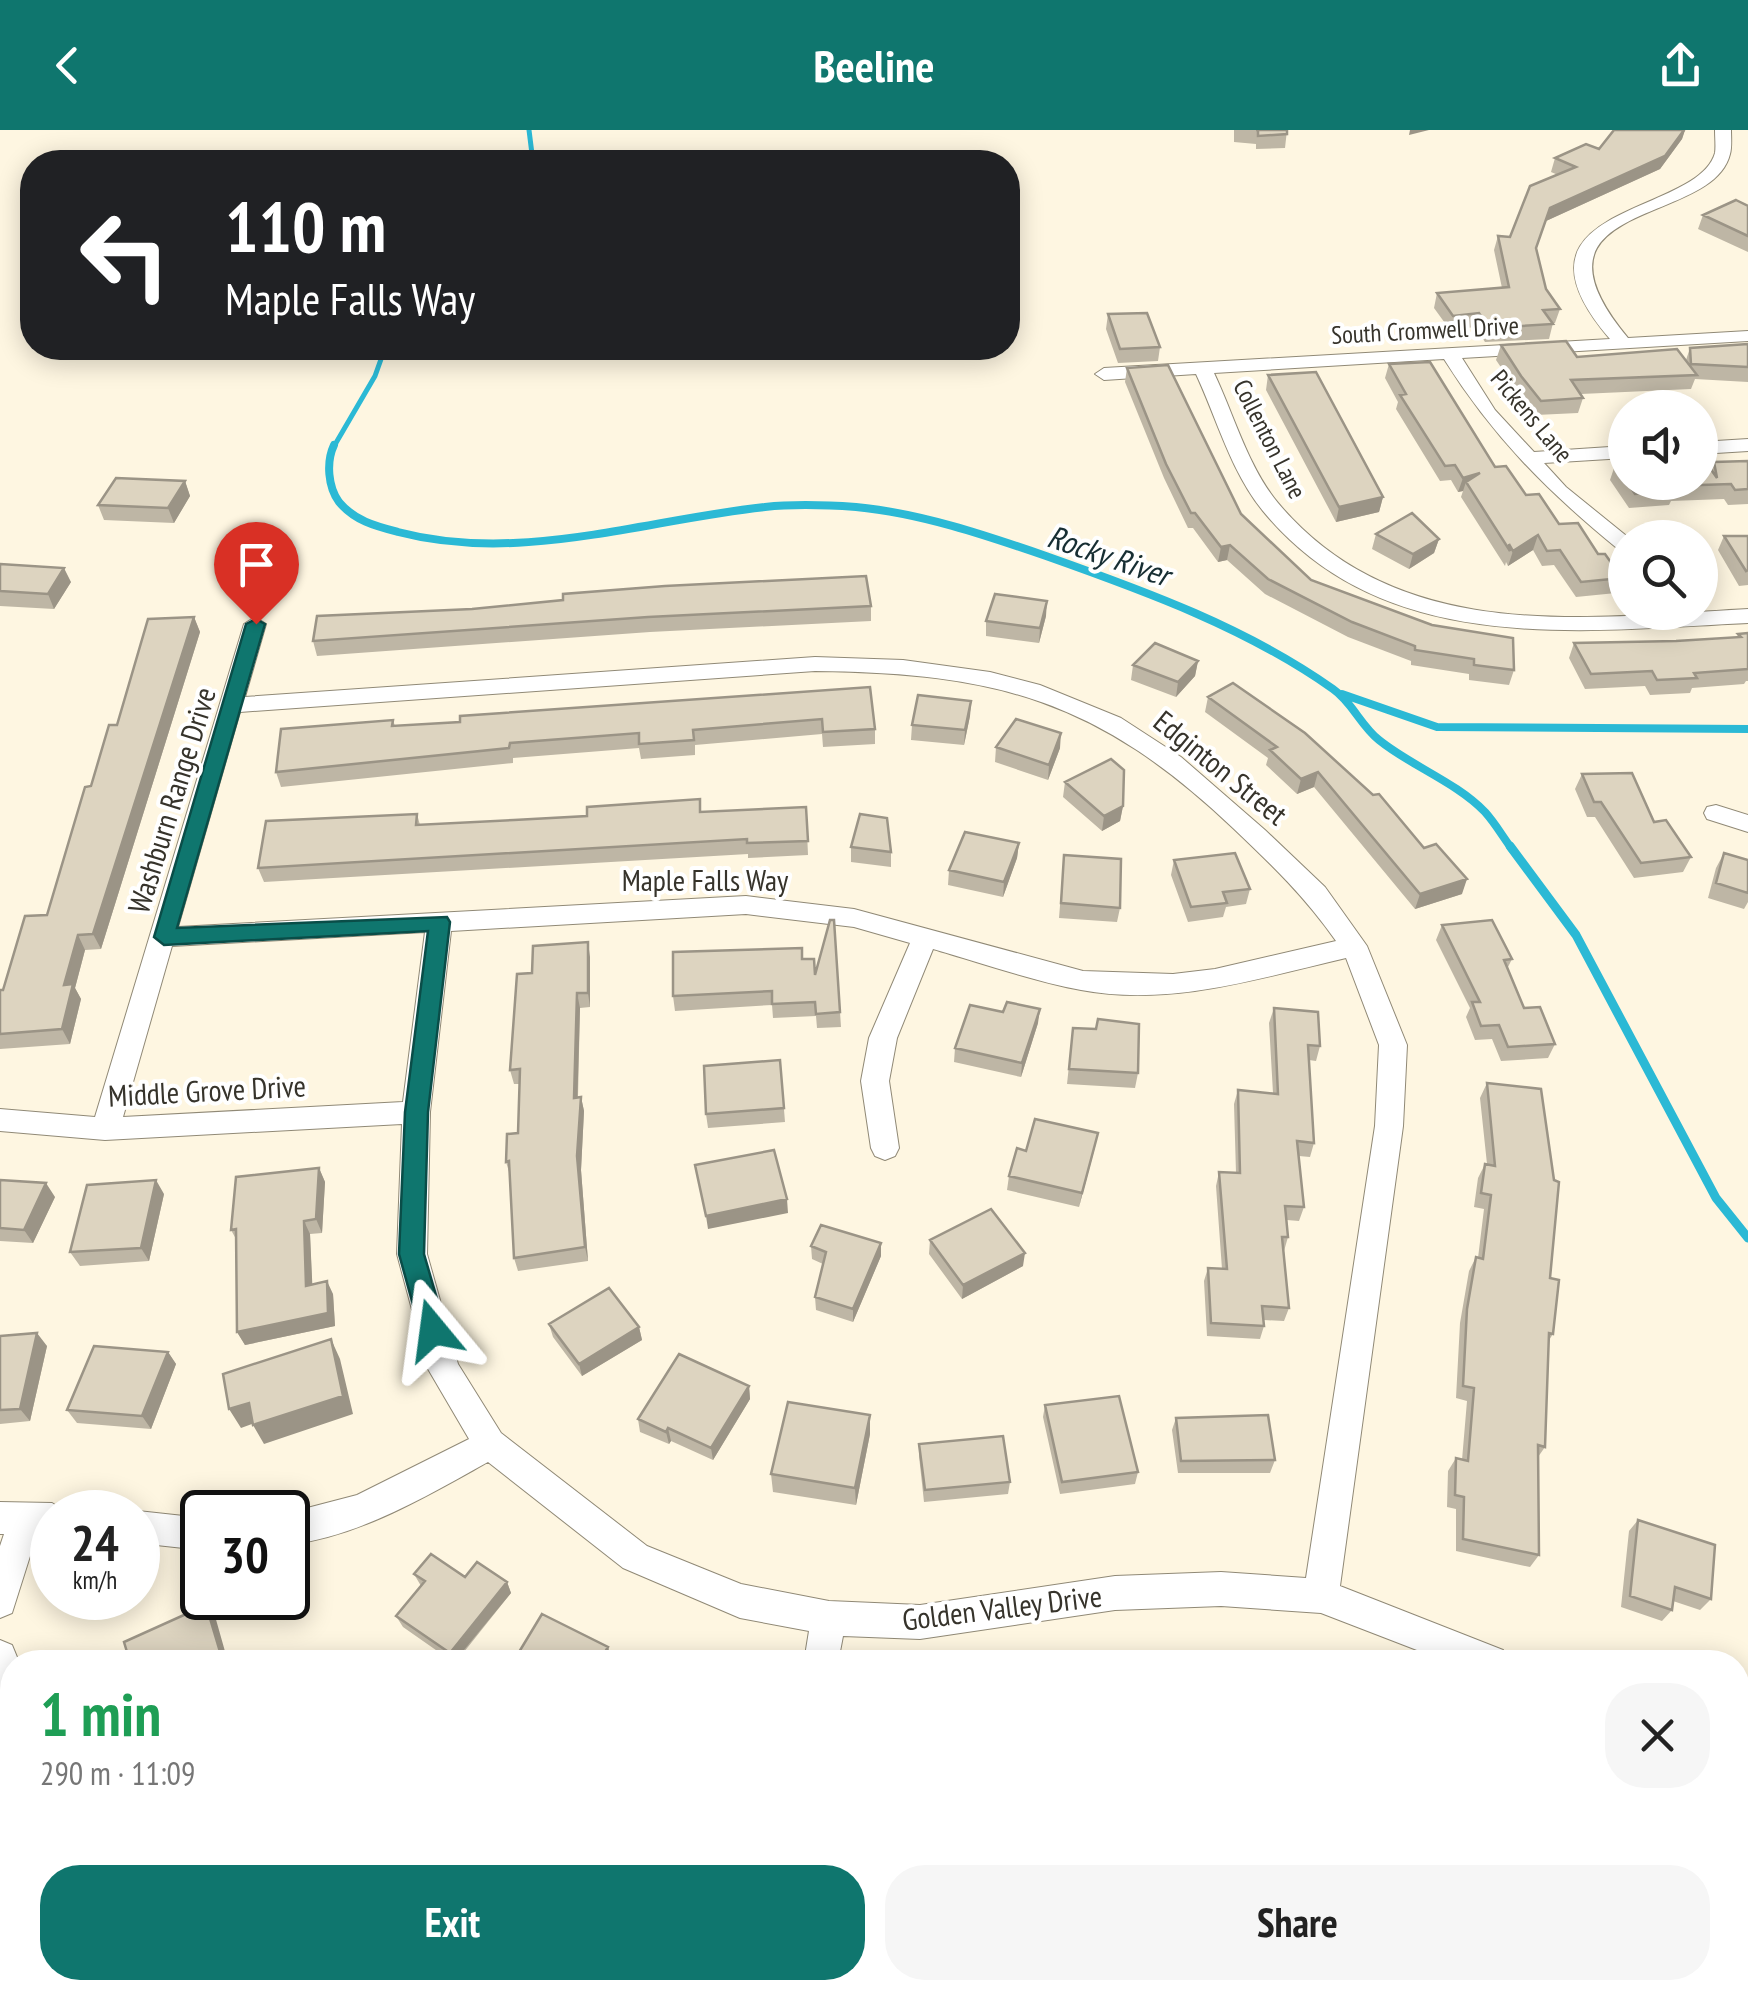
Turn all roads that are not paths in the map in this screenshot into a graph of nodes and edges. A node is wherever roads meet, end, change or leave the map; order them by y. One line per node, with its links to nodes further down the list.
1 (1724, 130): 3 (street)
2 (1748, 336): 3 (street, South Cromwell Drive)
3 (1623, 343): 4 (street, South Cromwell Drive)
4 (1450, 354): 5 (street, South Cromwell Drive); 10 (street, Pickens Lane)
5 (1203, 368): 6 (street, South Cromwell Drive); 14 (street, Collenton Lane)
6 (1104, 374)
7 (1748, 445): 8 (street)
8 (1718, 447)
9 (1608, 453): 10 (street)
10 (1530, 458): 11 (street, Pickens Lane)
11 (1608, 531)
12 (1718, 616): 13 (street, Collenton Lane)
13 (1748, 616)
14 (1608, 622)
15 (256, 624): 16 (street, Washburn Range Drive)
16 (234, 705): 21 (street, Washburn Range Drive); 22 (street, Edginton Street)
17 (1716, 813): 18 (street)
18 (1748, 824)
19 (439, 922): 20 (street, Maple Falls Way); 21 (street, Maple Falls Way); 23 (street, Golden Valley Drive)
20 (926, 936): 22 (street, Maple Falls Way); 26 (street)
21 (164, 937): 25 (street)
22 (1354, 946): 30 (street, Edginton Street)
23 (416, 1112): 25 (street, Middle Grove Drive); 27 (street, Golden Valley Drive)
24 (0, 1120): 25 (street, Middle Grove Drive)
25 (104, 1128)
26 (885, 1148)
27 (490, 1444): 29 (street); 32 (street, Golden Valley Drive)
28 (26, 1518): 31 (street)
29 (310, 1527)
30 (1320, 1596): 32 (street, Golden Valley Drive); 34 (street, Golden Valley Drive)
31 (0, 1601)
32 (829, 1618): 33 (street)
33 (822, 1650)
34 (1460, 1650)

